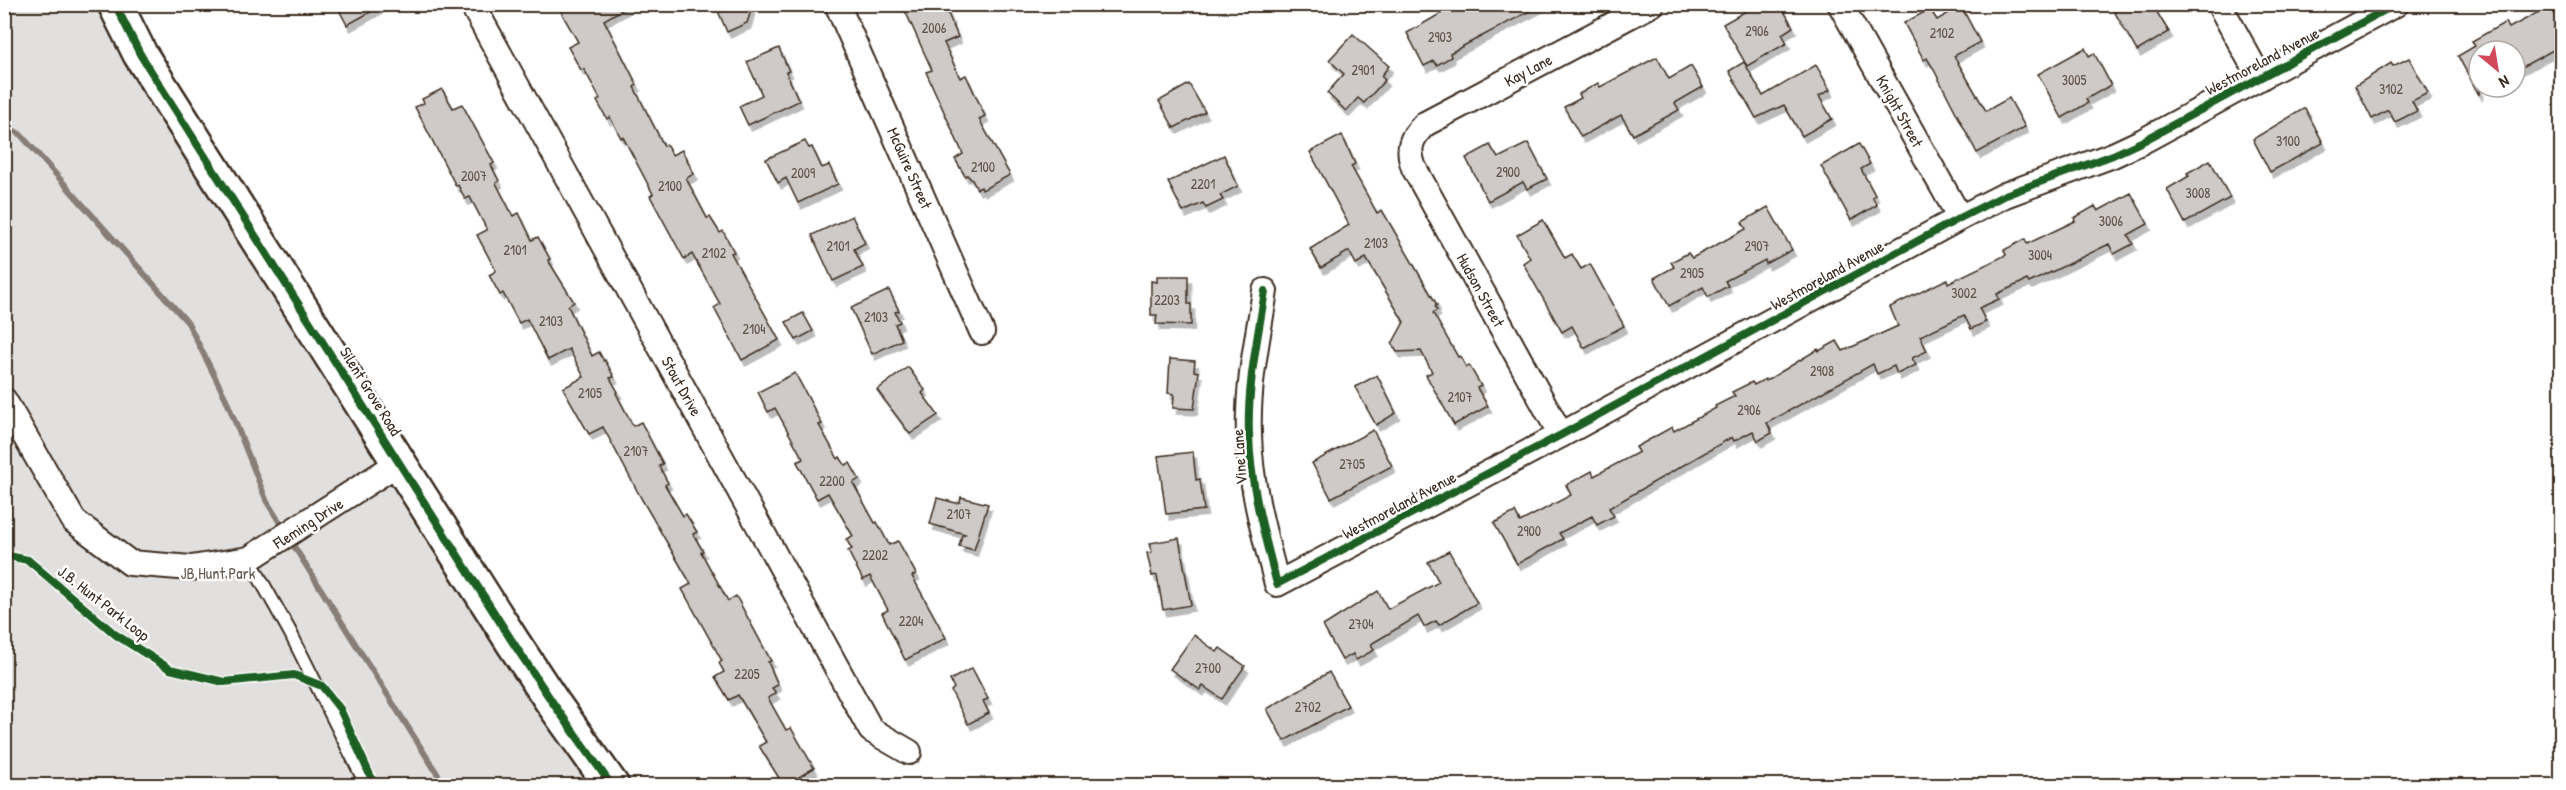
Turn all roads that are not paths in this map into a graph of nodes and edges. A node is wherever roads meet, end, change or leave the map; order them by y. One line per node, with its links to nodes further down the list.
1 (115, 4): 15 (street, Silent Grove Road)
2 (472, 4): 18 (street, Stout Drive)
3 (837, 4): 12 (street, McGuire Street)
4 (1652, 4): 9 (street, Kay Lane)
5 (1840, 4): 10 (street, Knight Street)
6 (2219, 4): 8 (street)
7 (2396, 4): 8 (street, Westmoreland Avenue)
8 (2260, 78): 10 (street, Westmoreland Avenue)
9 (1410, 143): 14 (street, Hudson Street)
10 (1960, 218): 14 (street, Westmoreland Avenue)
11 (1265, 291): 17 (street, Vine Lane)
12 (982, 332)
13 (4, 400): 16 (street, Fleming Drive)
14 (1561, 435): 17 (street, Westmoreland Avenue)
15 (400, 462): 16 (street, Fleming Drive); 20 (street, Silent Grove Road)
16 (249, 560): 19 (lane)
17 (1277, 584)
18 (909, 752)
19 (367, 786)
20 (612, 786)

